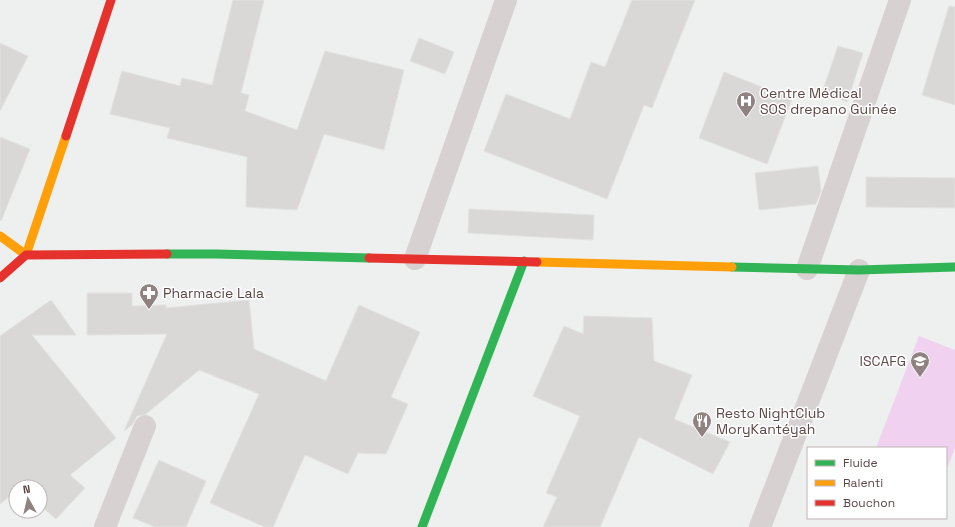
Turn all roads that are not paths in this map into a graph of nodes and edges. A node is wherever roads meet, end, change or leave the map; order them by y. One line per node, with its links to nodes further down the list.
1 (111, 0): 5 (street)
2 (506, 0): 6 (street)
3 (900, 0): 9 (street)
4 (0, 236): 5 (street)
5 (26, 255): 6 (street); 11 (street)
6 (415, 259): 7 (street)
7 (524, 261): 9 (street); 14 (street)
8 (955, 267): 10 (street)
9 (808, 269): 10 (street)
10 (859, 270): 15 (street)
11 (0, 278)
12 (145, 426): 13 (street)
13 (105, 527)
14 (422, 527)
15 (760, 527)

